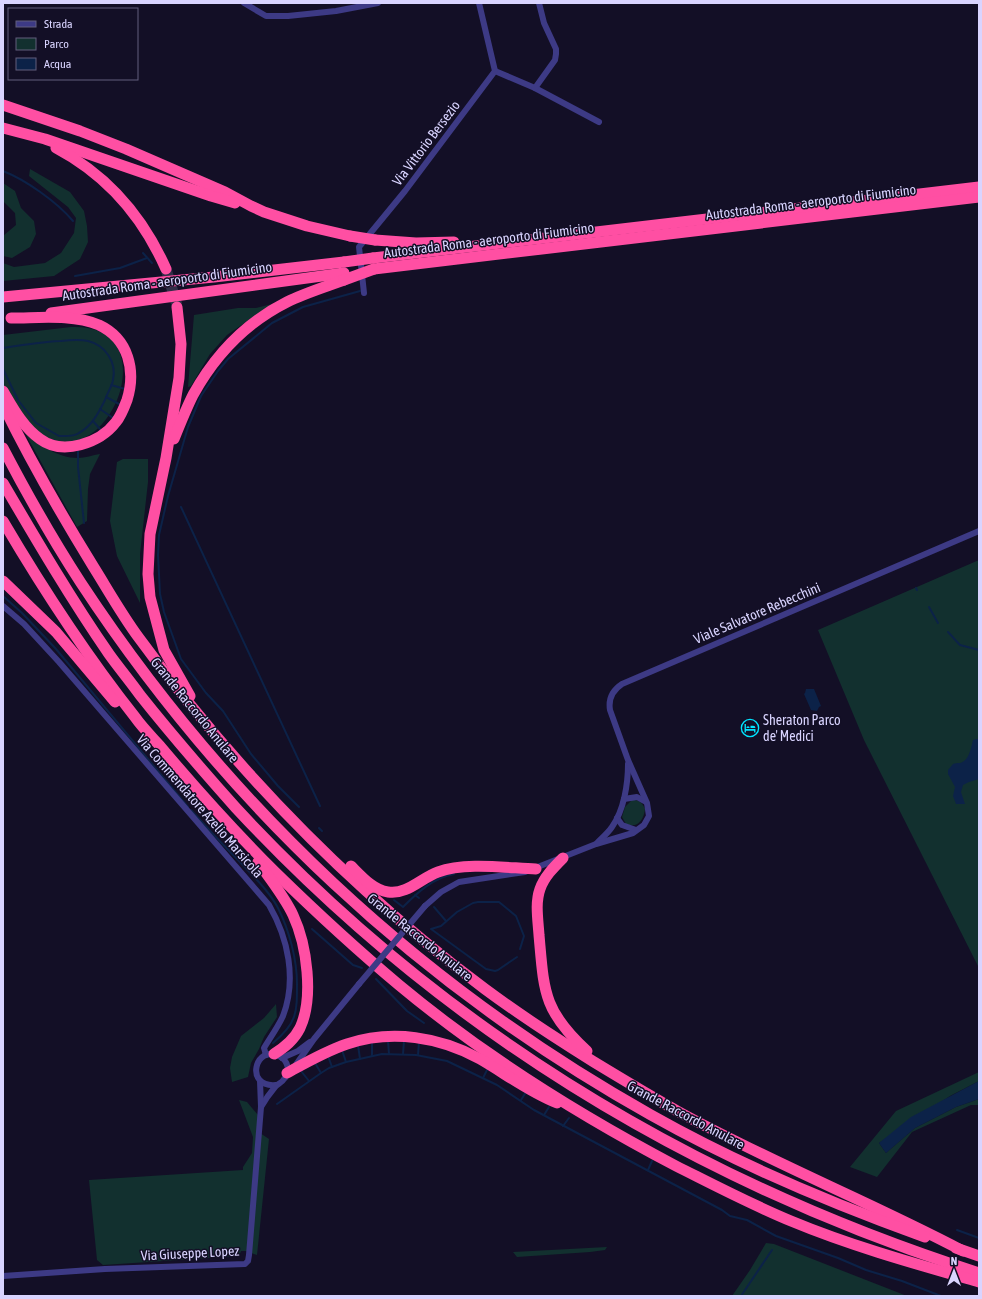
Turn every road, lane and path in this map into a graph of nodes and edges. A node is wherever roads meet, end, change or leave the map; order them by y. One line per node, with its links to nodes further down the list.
1 (244, 3): 2 (street)
2 (378, 3)
3 (479, 3): 5 (street)
4 (539, 3): 6 (street)
5 (495, 71): 6 (street); 18 (street, Via Vittorio Bersezio)
6 (535, 88): 8 (street)
7 (3, 105): 13 (highway)
8 (599, 122)
9 (3, 128): 10 (highway)
10 (15, 130): 13 (highway); 16 (highway)
11 (979, 187): 14 (highway, Autostrada Roma - aeroporto di Fiumicino)
12 (979, 197): 15 (highway, Autostrada Roma - aeroporto di Fiumicino)
13 (251, 206): 14 (highway, bridge)
14 (533, 240): 15 (highway, Autostrada Roma - aeroporto di Fiumicino)
15 (373, 264): 17 (highway, Autostrada Roma - aeroporto di Fiumicino, bridge); 17 (highway, bridge)
16 (166, 268)
17 (344, 272): 19 (highway, Autostrada Roma - aeroporto di Fiumicino); 21 (highway, Autostrada Roma - aeroporto di Fiumicino); 25 (highway)
18 (364, 293)
19 (3, 297)
20 (177, 307): 25 (highway)
21 (7, 319): 22 (highway)
22 (3, 391)
23 (3, 405): 32 (highway, Grande Raccordo Anulare)
24 (3, 448): 51 (highway, Grande Raccordo Anulare)
25 (166, 458): 32 (highway)
26 (3, 483): 53 (highway)
27 (3, 521): 31 (highway)
28 (979, 530): 33 (street, Viale Salvatore Rebecchini)
29 (3, 581): 31 (highway)
30 (3, 606): 44 (street, Via Commendatore Azelio Marsicola)
31 (160, 746): 39 (highway)
32 (231, 754): 37 (highway, Grande Raccordo Anulare)
33 (628, 760): 34 (street, Viale Salvatore Rebecchini); 35 (street, Viale Salvatore Rebecchini)
34 (624, 799): 35 (street); 36 (street, Viale Salvatore Rebecchini)
35 (646, 803): 38 (street, Viale Salvatore Rebecchini)
36 (617, 818): 38 (street); 40 (street, Viale Salvatore Rebecchini)
37 (295, 823): 42 (highway); 48 (highway, Grande Raccordo Anulare)
38 (636, 830): 40 (street, Viale Salvatore Rebecchini)
39 (238, 836): 44 (highway); 50 (highway)
40 (596, 844): 41 (street, Viale Salvatore Rebecchini)
41 (563, 858): 42 (street, Viale Salvatore Rebecchini); 48 (highway)
42 (536, 869): 43 (street, Viale Salvatore Rebecchini, bridge)
43 (314, 1039): 44 (street, Viale Salvatore Rebecchini); 45 (street, Viale Salvatore Rebecchini)
44 (274, 1056): 45 (street); 46 (street)
45 (287, 1073): 47 (street); 50 (highway)
46 (260, 1081): 47 (street); 49 (street, Via Giuseppe Lopez)
47 (276, 1085): 49 (street, Via Giuseppe Lopez)
48 (635, 1087): 51 (highway, Grande Raccordo Anulare)
49 (261, 1107): 54 (street, Via Giuseppe Lopez)
50 (590, 1118): 55 (highway)
51 (963, 1251): 52 (highway, Grande Raccordo Anulare)
52 (979, 1256)
53 (979, 1273)
54 (3, 1276)
55 (979, 1282)

